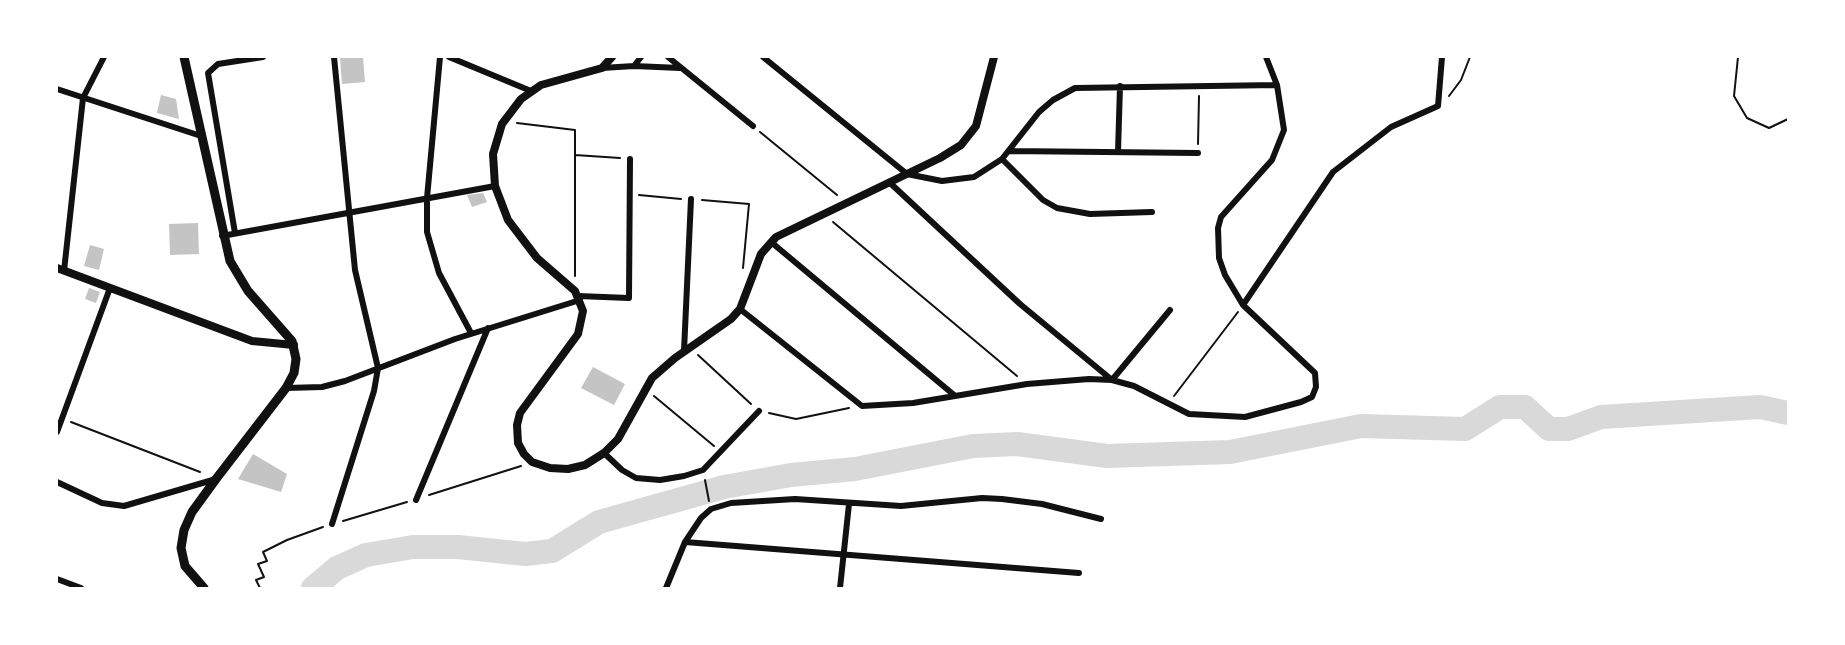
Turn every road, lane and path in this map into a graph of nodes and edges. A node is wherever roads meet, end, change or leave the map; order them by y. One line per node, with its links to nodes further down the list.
1 (104, 57): 24 (street)
2 (184, 57): 29 (main road)
3 (263, 57): 46 (street)
4 (334, 57): 44 (street)
5 (440, 57): 39 (street)
6 (449, 57): 23 (street)
7 (612, 57): 17 (street)
8 (641, 57): 16 (street)
9 (668, 57): 18 (street)
10 (763, 57): 36 (street)
11 (994, 57): 36 (street)
12 (1266, 57): 19 (street)
13 (1442, 57): 25 (street)
14 (1470, 57): 25 (path)
15 (1738, 57): 26 (path)
16 (634, 66): 17 (street); 18 (street)
17 (602, 68): 23 (street)
18 (681, 68): 28 (street)
19 (1277, 85): 21 (street); 53 (street)
20 (1120, 86): 21 (street); 30 (street); 31 (street)
21 (1199, 87): 32 (path)
22 (57, 89): 24 (street)
23 (531, 91): 27 (street)
24 (83, 98): 29 (street); 49 (street)
25 (1438, 106): 53 (street)
26 (1788, 119)
27 (503, 121): 33 (path); 38 (street)
28 (753, 126): 41 (path)
29 (201, 136): 47 (main road)
30 (1009, 151): 31 (street); 35 (street)
31 (1119, 152): 32 (street)
32 (1198, 153)
33 (575, 155): 34 (path); 52 (path)
34 (630, 159): 52 (street)
35 (1002, 159): 36 (street); 43 (street)
36 (906, 174): 37 (street)
37 (889, 182): 41 (street); 61 (street)
38 (495, 186): 39 (street); 52 (street)
39 (426, 198): 44 (street); 57 (street)
40 (691, 199): 59 (street)
41 (846, 203): 45 (street)
42 (749, 204): 50 (path)
43 (1152, 212)
44 (348, 213): 46 (street); 60 (street)
45 (823, 214): 48 (street); 62 (path)
46 (235, 233): 47 (street)
47 (222, 236): 58 (main road)
48 (771, 242): 54 (street); 65 (street)
49 (61, 269): 51 (street)
50 (742, 277)
51 (110, 288): 58 (street); 69 (street)
52 (578, 296): 56 (street); 73 (street)
53 (1243, 305): 66 (path); 66 (street)
54 (740, 309): 59 (street); 67 (street)
55 (1170, 310): 61 (street)
56 (488, 328): 57 (street); 78 (street)
57 (471, 333): 60 (street)
58 (294, 345): 63 (main road)
59 (686, 349): 64 (street); 68 (path)
60 (378, 368): 63 (street); 81 (street)
61 (1112, 380): 62 (street); 66 (street)
62 (1026, 384): 65 (street)
63 (286, 388): 74 (main road)
64 (645, 389): 71 (path); 72 (street)
65 (954, 395): 67 (street)
66 (1169, 403)
67 (862, 406): 68 (path)
68 (759, 411): 71 (street)
69 (62, 418): 70 (street); 74 (path)
70 (57, 432)
71 (721, 451): 72 (street)
72 (604, 453): 73 (street)
73 (532, 462): 78 (path)
74 (216, 479): 75 (street); 87 (main road)
75 (57, 482)
76 (706, 484): 77 (path)
77 (708, 497)
78 (416, 500): 81 (path)
79 (849, 504): 80 (street); 82 (street); 83 (street)
80 (1101, 519)
81 (332, 524): 88 (path)
82 (685, 542): 83 (street); 89 (street)
83 (844, 555): 84 (street); 90 (street)
84 (1079, 573)
85 (57, 579): 86 (street)
86 (81, 588)
87 (204, 588)
88 (260, 588)
89 (666, 588)
90 (840, 588)

